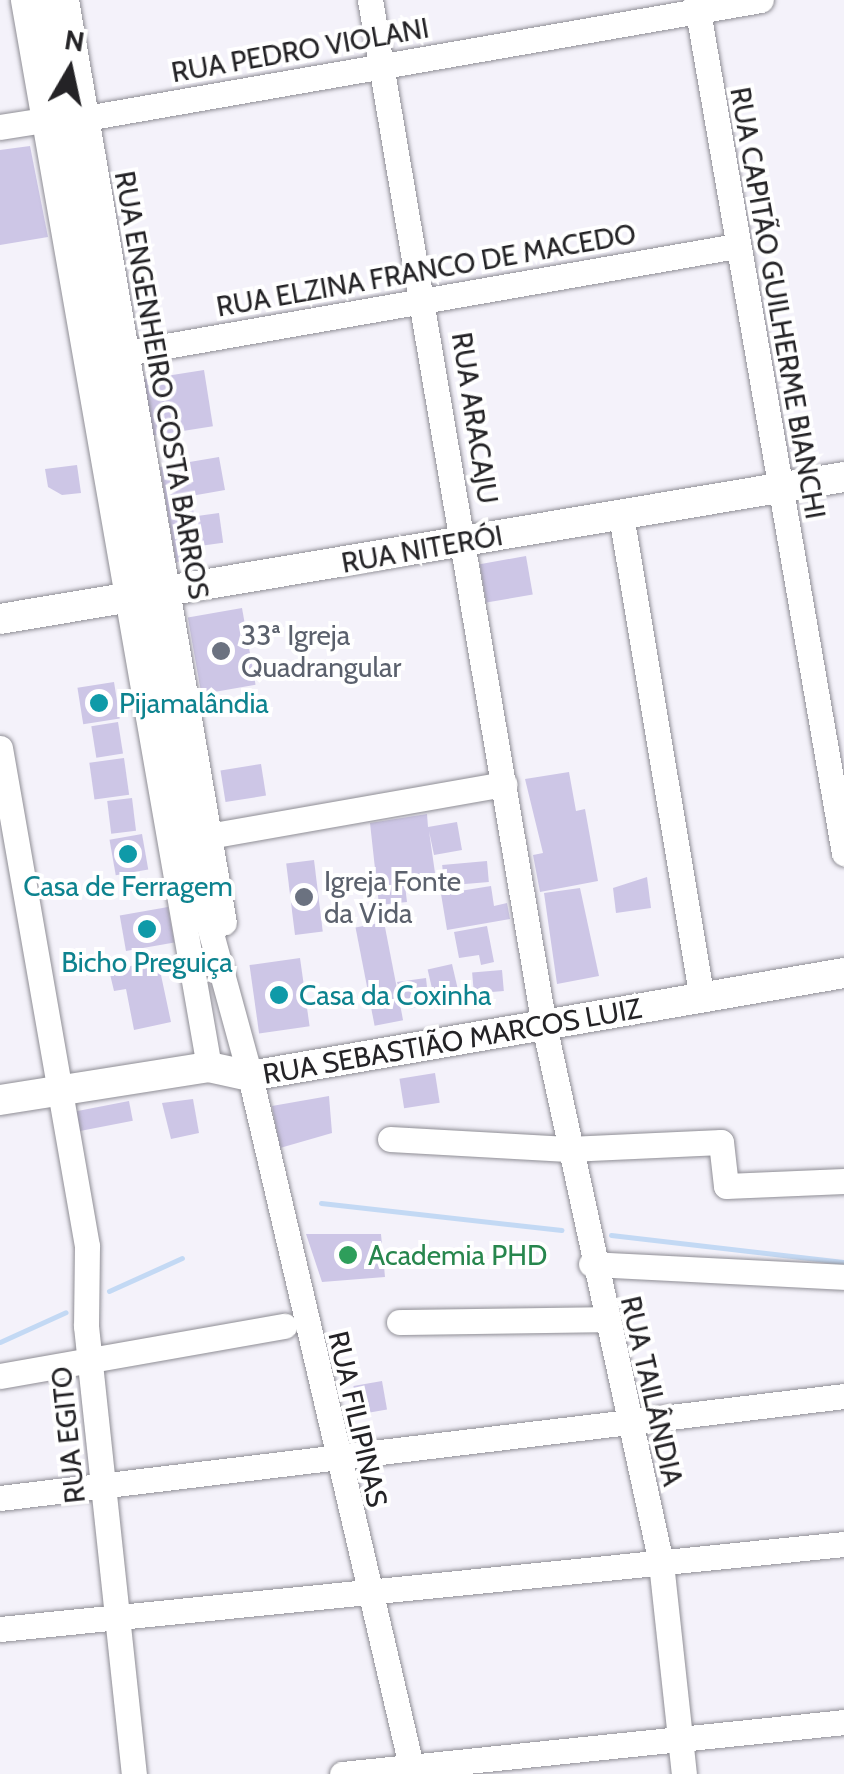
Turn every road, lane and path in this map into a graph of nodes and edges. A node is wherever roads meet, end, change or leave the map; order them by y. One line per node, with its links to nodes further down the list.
1 (23, 0): 9 (street, RUA ENGENHEIRO COSTA BARROS)
2 (46, 0): 18 (street)
3 (66, 0): 8 (street, RUA ENGENHEIRO COSTA BARROS)
4 (370, 0): 7 (street, RUA ARACAJU)
5 (761, 0): 6 (street, RUA PEDRO VIOLANI)
6 (697, 6): 7 (street, RUA PEDRO VIOLANI); 11 (street, RUA CAPITÃO GUILHERME BIANCHI)
7 (383, 66): 8 (street, RUA PEDRO VIOLANI); 12 (street, RUA ARACAJU)
8 (86, 118): 13 (street, RUA ENGENHEIRO COSTA BARROS)
9 (44, 120): 10 (street); 18 (street, RUA ENGENHEIRO COSTA BARROS)
10 (0, 128)
11 (736, 246): 12 (street, RUA ELZINA FRANCO DE MACEDO); 15 (street, RUA CAPITÃO GUILHERME BIANCHI)
12 (425, 301): 13 (street, RUA ELZINA FRANCO DE MACEDO); 17 (street, RUA ARACAJU)
13 (126, 353): 18 (street, RUA ENGENHEIRO COSTA BARROS)
14 (844, 476): 15 (main road, RUA NITERÓI)
15 (778, 488): 16 (main road, RUA NITERÓI); 21 (street, RUA CAPITÃO GUILHERME BIANCHI)
16 (621, 515): 17 (main road, RUA NITERÓI); 27 (street)
17 (465, 542): 18 (main road, RUA NITERÓI); 22 (street, RUA ARACAJU)
18 (148, 594): 19 (main road, RUA NITERÓI); 23 (street, RUA ENGENHEIRO COSTA BARROS); 25 (street); 29 (street, RUA ENGENHEIRO COSTA BARROS)
19 (0, 619)
20 (0, 748): 31 (street, RUA EGITO)
21 (837, 766): 24 (street, RUA CAPITÃO GUILHERME BIANCHI)
22 (504, 784): 23 (street); 28 (street, RUA ARACAJU)
23 (209, 836): 30 (street, RUA ENGENHEIRO COSTA BARROS)
24 (844, 852)
25 (203, 904): 29 (street); 30 (street)
26 (844, 973): 27 (main road, RUA SEBASTIÃO MARCOS LUIZ)
27 (702, 998): 28 (main road, RUA SEBASTIÃO MARCOS LUIZ)
28 (544, 1025): 30 (main road, RUA SEBASTIÃO MARCOS LUIZ); 34 (street, RUA TAILÂNDIA)
29 (210, 1066): 30 (main road, RUA SEBASTIÃO MARCOS LUIZ); 31 (main road, RUA SEBASTIÃO MARCOS LUIZ)
30 (250, 1076): 45 (street, RUA FILIPINAS)
31 (60, 1090): 32 (main road, RUA SEBASTIÃO MARCOS LUIZ); 41 (street, RUA EGITO)
32 (0, 1100)
33 (390, 1139): 34 (street)
34 (568, 1149): 35 (street); 36 (street, RUA TAILÂNDIA)
35 (844, 1181)
36 (591, 1264): 37 (street); 38 (street, RUA TAILÂNDIA)
37 (844, 1277)
38 (604, 1318): 39 (street); 44 (street, RUA TAILÂNDIA)
39 (399, 1322)
40 (285, 1326): 41 (street)
41 (90, 1362): 42 (street); 46 (street, RUA EGITO)
42 (0, 1376)
43 (844, 1396): 44 (street)
44 (628, 1424): 45 (street); 49 (street, RUA TAILÂNDIA)
45 (336, 1460): 46 (street); 50 (street, RUA FILIPINAS)
46 (105, 1488): 47 (street); 51 (street, RUA EGITO)
47 (0, 1498)
48 (844, 1544): 49 (street)
49 (662, 1563): 50 (street); 54 (street, RUA TAILÂNDIA)
50 (369, 1594): 51 (street); 55 (street, RUA FILIPINAS)
51 (117, 1616): 52 (street); 56 (street, RUA EGITO)
52 (0, 1630)
53 (844, 1722): 54 (street)
54 (680, 1739): 55 (street); 58 (street, RUA TAILÂNDIA)
55 (412, 1770): 57 (street)
56 (134, 1774)
57 (342, 1774)
58 (684, 1774)

